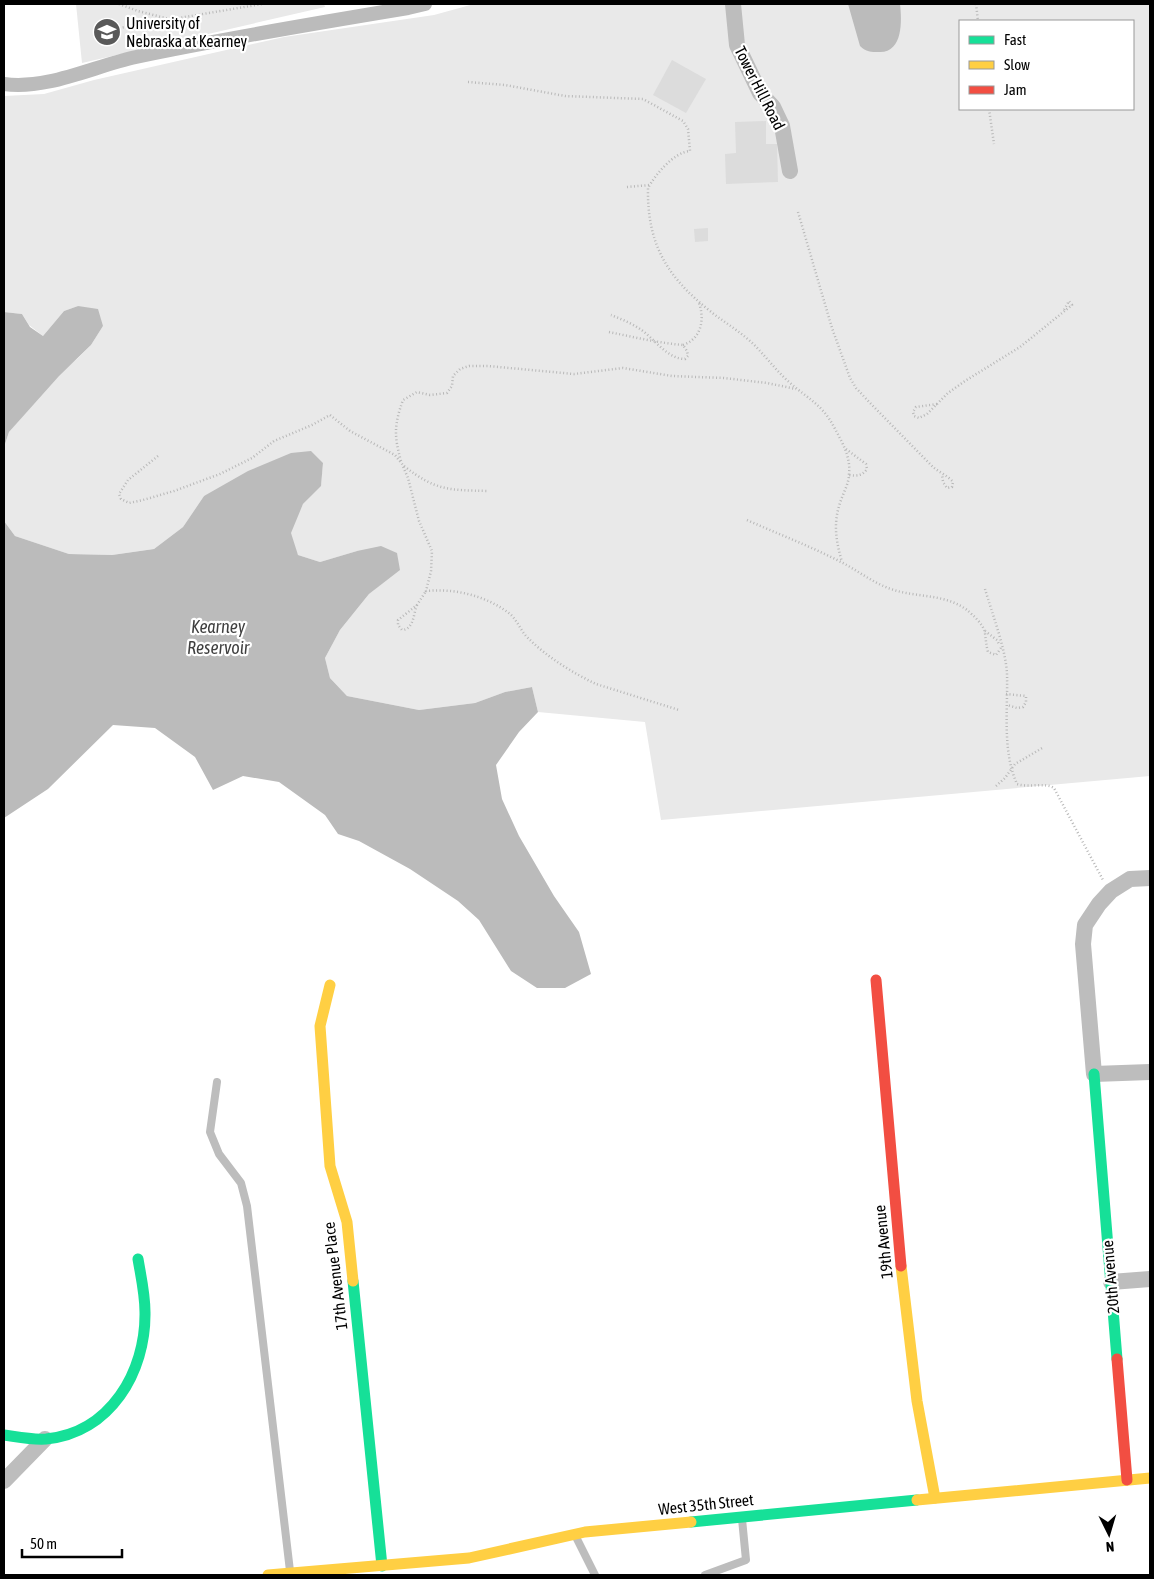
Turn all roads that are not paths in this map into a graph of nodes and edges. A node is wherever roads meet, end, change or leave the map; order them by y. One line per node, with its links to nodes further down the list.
1 (733, 4): 2 (street, Tower Hill Road)
2 (790, 171)
3 (1150, 878): 7 (street, 20th Avenue)
4 (876, 980): 17 (street, 19th Avenue)
5 (330, 985): 20 (street, 17th Avenue Place)
6 (1150, 1072): 7 (street)
7 (1094, 1074): 11 (street, 20th Avenue)
8 (217, 1082): 21 (lane)
9 (138, 1259): 13 (street)
10 (1150, 1279): 11 (street)
11 (1111, 1282): 15 (street, 20th Avenue)
12 (4, 1435): 13 (street)
13 (45, 1439): 16 (street)
14 (1150, 1478): 15 (street, West 35th Street)
15 (1127, 1480): 17 (street, West 35th Street)
16 (4, 1481)
17 (934, 1498): 18 (street, West 35th Street)
18 (742, 1517): 19 (street, West 35th Street); 24 (lane)
19 (575, 1534): 20 (street, West 35th Street); 23 (lane)
20 (382, 1566): 21 (street, West 35th Street)
21 (290, 1573): 22 (street, West 35th Street)
22 (268, 1575)
23 (596, 1575)
24 (705, 1575)

